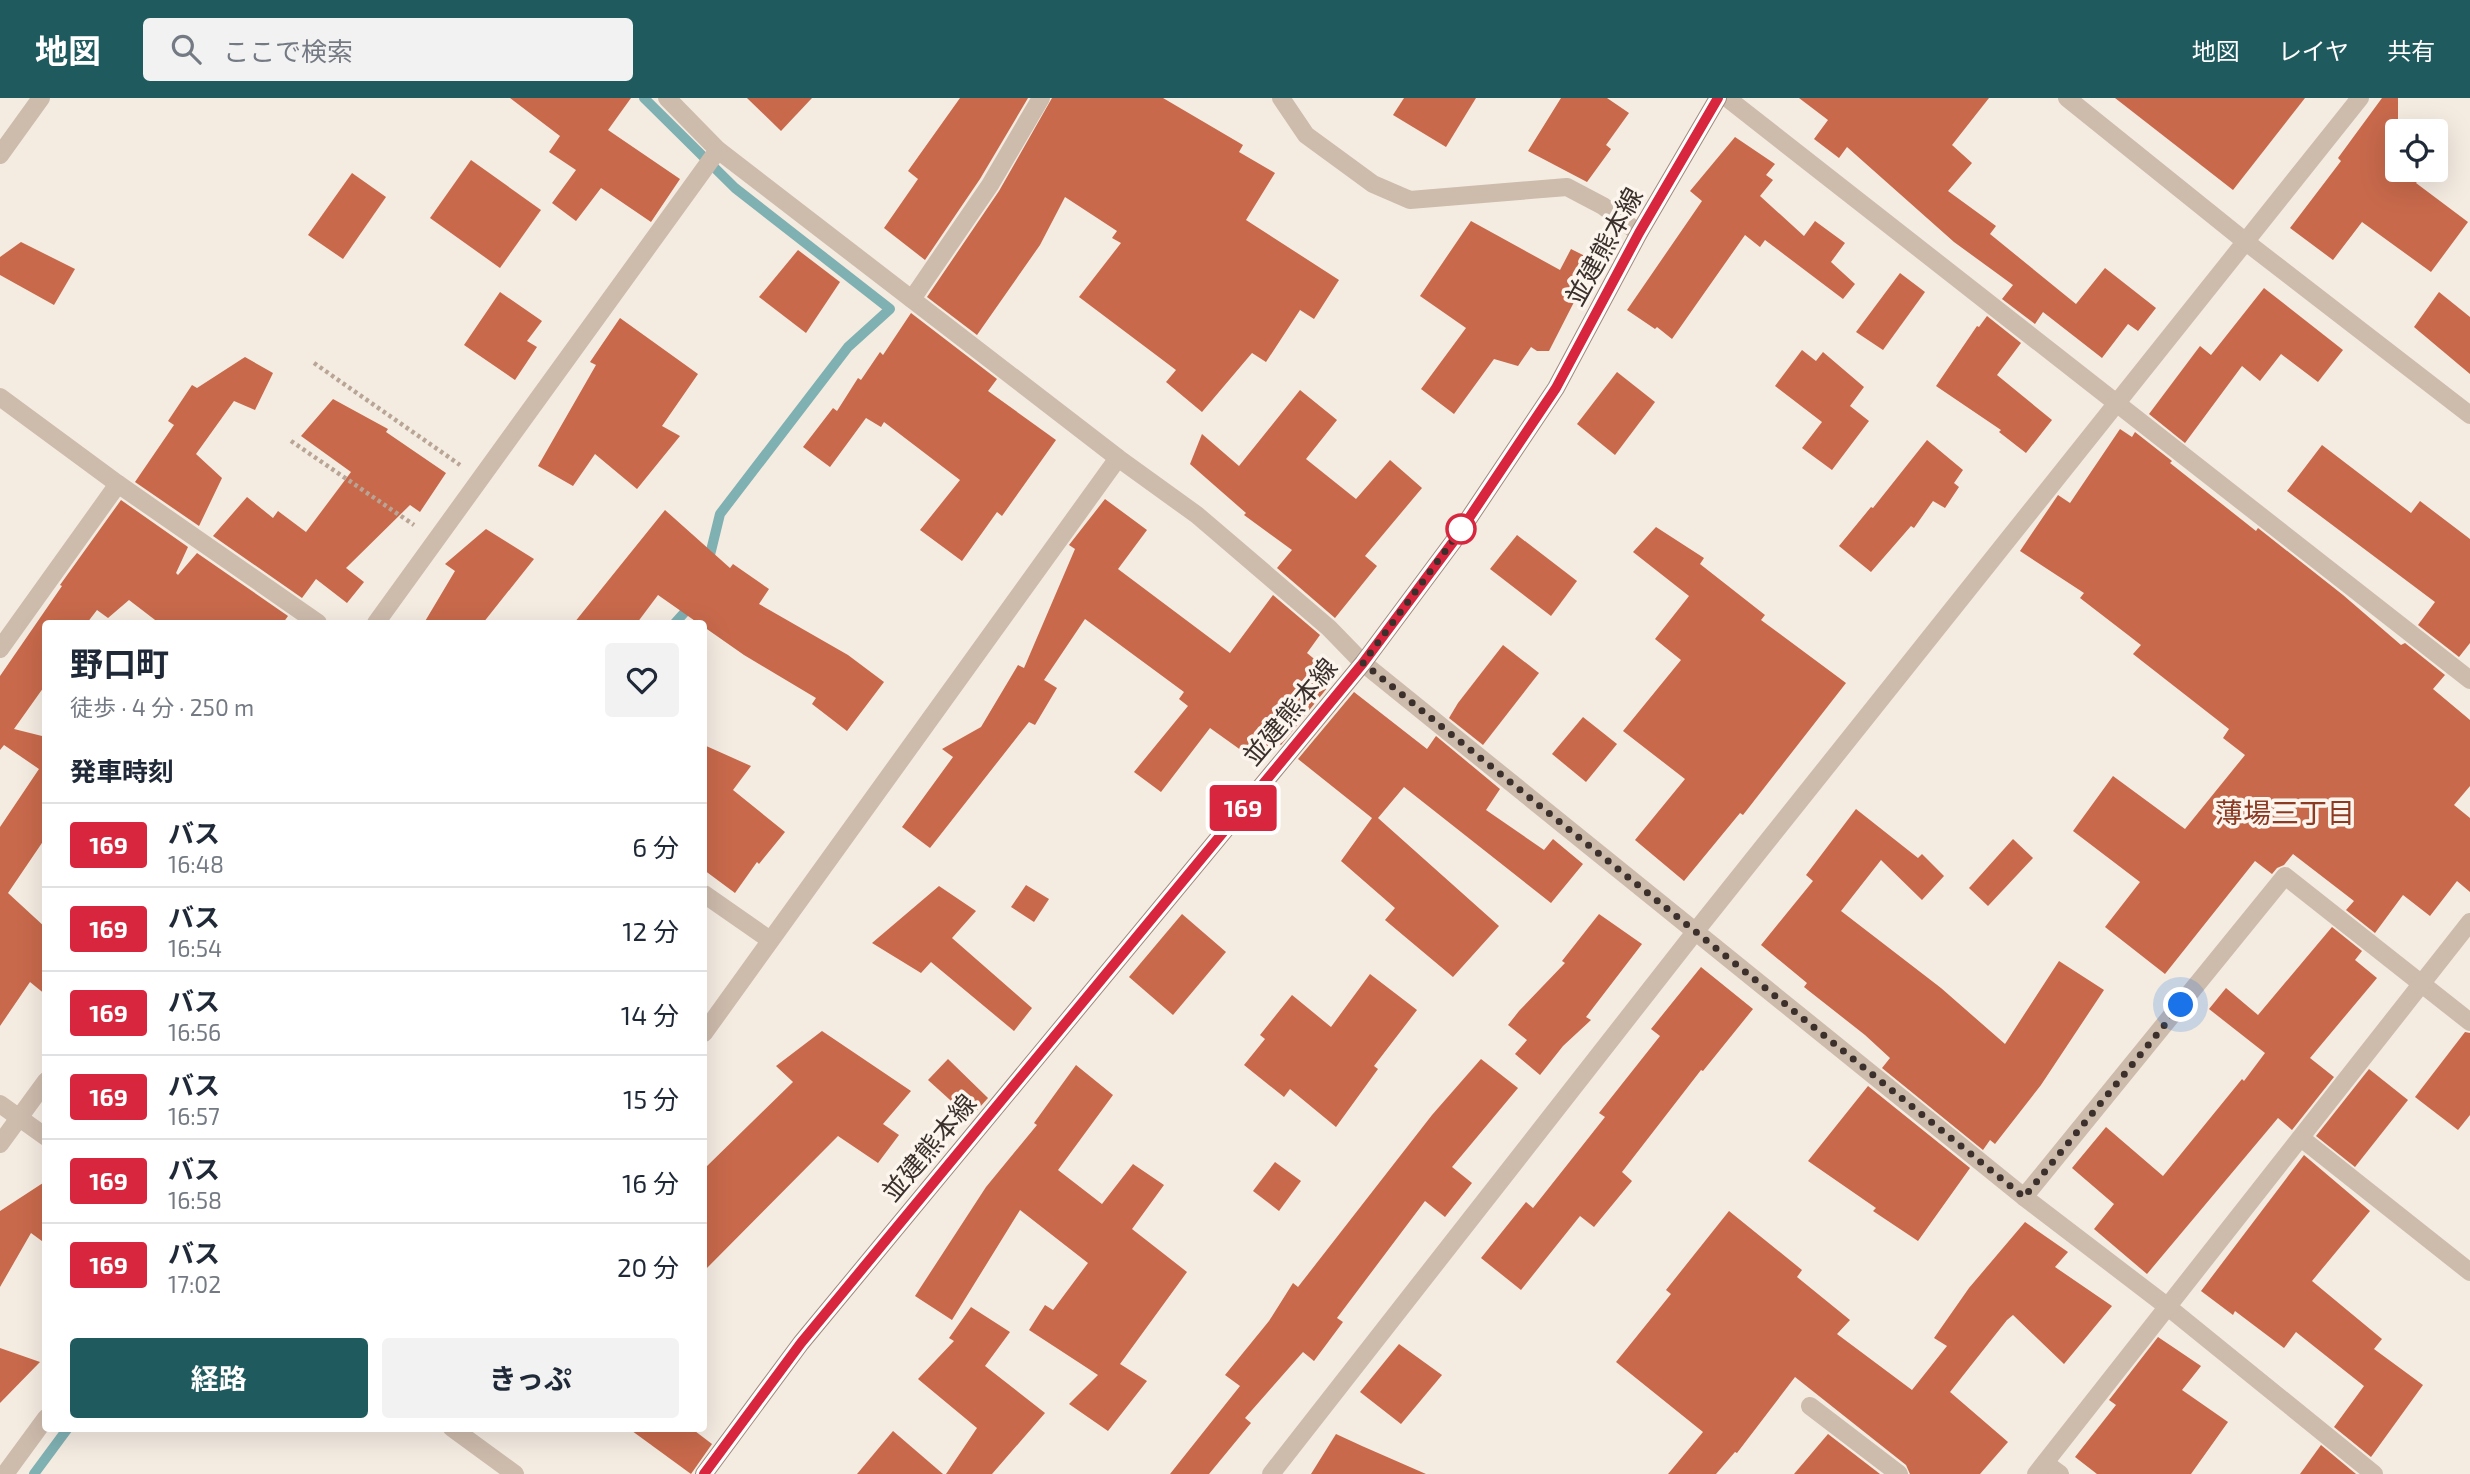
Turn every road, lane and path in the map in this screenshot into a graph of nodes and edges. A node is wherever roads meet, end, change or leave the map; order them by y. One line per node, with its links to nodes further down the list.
1 (41, 98): 10 (street)
2 (667, 98): 9 (street)
3 (1041, 98): 13 (street)
4 (1281, 98): 11 (street)
5 (1718, 98): 11 (main road, 並建熊本線)
6 (1727, 98): 16 (street)
7 (2067, 98): 12 (street)
8 (2360, 98): 12 (street)
9 (718, 150): 13 (street); 20 (street)
10 (0, 155)
11 (1639, 233): 26 (main road, 並建熊本線)
12 (2246, 242): 16 (street); 17 (street)
13 (912, 299): 19 (street)
14 (314, 363): 20 (path)
15 (0, 397): 21 (street)
16 (2116, 401): 27 (street); 30 (street)
17 (2470, 415)
18 (291, 441): 22 (path)
19 (1118, 458): 26 (street); 31 (street)
20 (480, 479): 22 (street)
21 (118, 484): 23 (street); 25 (street)
22 (436, 540): 24 (street)
23 (314, 620)
24 (378, 620)
25 (0, 649)
26 (1363, 663): 30 (street); 50 (main road, 並建熊本線)
27 (2470, 680)
28 (707, 896): 31 (street)
29 (2470, 922): 32 (street)
30 (1695, 932): 41 (street); 51 (street)
31 (770, 940): 34 (street)
32 (2422, 986): 33 (street); 39 (street); 41 (street)
33 (2470, 1022)
34 (707, 1029)
35 (42, 1086): 37 (street)
36 (0, 1104): 37 (street)
37 (19, 1118): 38 (street); 40 (street)
38 (42, 1134)
39 (2301, 1138): 42 (street); 43 (street)
40 (0, 1144)
41 (2024, 1197): 43 (street)
42 (2470, 1272)
43 (2168, 1307): 47 (street); 54 (street)
44 (1810, 1406): 52 (street)
45 (42, 1423): 48 (street)
46 (457, 1432): 49 (street)
47 (2040, 1468): 53 (street)
48 (5, 1474)
49 (515, 1474)
50 (704, 1474)
51 (1271, 1474)
52 (1899, 1474)
53 (2060, 1474)
54 (2374, 1474)

